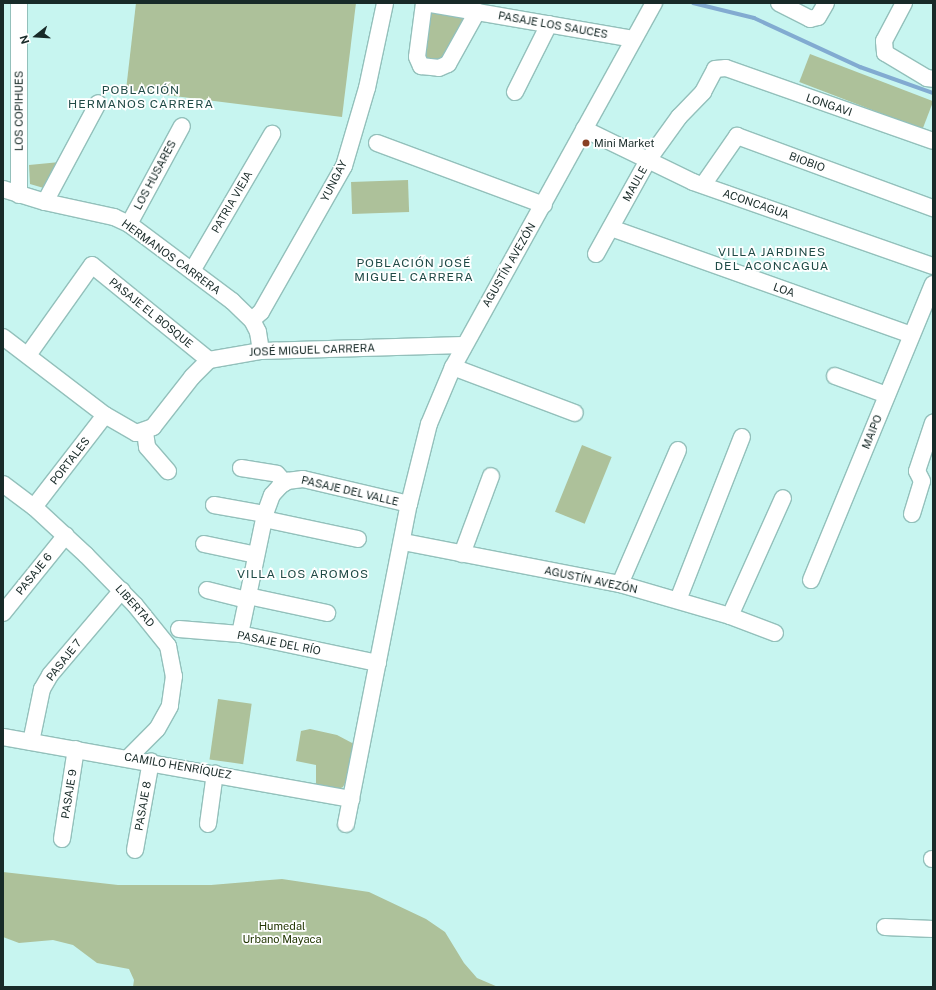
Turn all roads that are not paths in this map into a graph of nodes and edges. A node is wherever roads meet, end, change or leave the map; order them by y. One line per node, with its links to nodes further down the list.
1 (19, 3): 23 (street, LOS COPIHUES)
2 (386, 3): 33 (street, YUNGAY)
3 (424, 3): 8 (street, PASAJE LOS SAUCES); 8 (street)
4 (654, 3): 10 (street, AGUSTÍN AVEZÓN)
5 (778, 3): 6 (street)
6 (826, 3)
7 (904, 3): 12 (street)
8 (477, 12): 9 (street, PASAJE LOS SAUCES)
9 (549, 24): 10 (street, PASAJE LOS SAUCES); 13 (street)
10 (633, 39): 16 (street, AGUSTÍN AVEZÓN)
11 (726, 68): 18 (street, LONGAVI); 20 (street, MAULE)
12 (933, 79)
13 (515, 92)
14 (98, 103): 24 (street)
15 (182, 126): 27 (street, LOS HUSARES)
16 (584, 129): 20 (street, ACONCAGUA); 25 (street, AGUSTÍN AVEZÓN)
17 (272, 134): 31 (street, PATRIA VIEJA)
18 (933, 141)
19 (377, 143): 25 (street)
20 (648, 160): 21 (street, ACONCAGUA); 28 (street, MAULE)
21 (703, 185): 26 (street, BIOBIO); 30 (street, ACONCAGUA)
22 (3, 189): 23 (street, HERMANOS CARRERA)
23 (19, 194): 24 (street, HERMANOS CARRERA)
24 (45, 202): 27 (street, HERMANOS CARRERA)
25 (544, 205): 36 (street, AGUSTÍN AVEZÓN)
26 (933, 208)
27 (129, 224): 31 (street, HERMANOS CARRERA)
28 (611, 228): 29 (street, MAULE); 34 (street, LOA)
29 (596, 254)
30 (933, 266)
31 (192, 271): 33 (street, HERMANOS CARRERA)
32 (933, 284): 34 (street, MAIPO)
33 (252, 320): 37 (street, HERMANOS CARRERA)
34 (912, 335): 42 (street, MAIPO)
35 (3, 337): 38 (street)
36 (464, 345): 37 (street, JOSÉ MIGUEL CARRERA); 40 (street, AGUSTÍN AVEZÓN)
37 (261, 351): 39 (street, JOSÉ MIGUEL CARRERA)
38 (28, 355): 39 (street, PASAJE EL BOSQUE); 44 (street)
39 (209, 360): 46 (street)
40 (453, 367): 43 (street); 56 (street, AGUSTÍN AVEZÓN)
41 (835, 376): 42 (street)
42 (887, 395): 67 (street, MAIPO)
43 (575, 413)
44 (105, 415): 46 (street); 58 (street, PORTALES)
45 (933, 423): 48 (street)
46 (145, 432): 51 (street)
47 (742, 437): 72 (street)
48 (930, 446): 59 (street)
49 (678, 450): 68 (street)
50 (241, 468): 53 (street)
51 (168, 471)
52 (491, 476): 65 (street)
53 (285, 483): 56 (street, PASAJE DEL VALLE); 60 (street, PASAJE DEL VALLE)
54 (5, 490): 58 (street, LIBERTAD)
55 (783, 498): 75 (street)
56 (409, 504): 63 (street, AGUSTÍN AVEZÓN)
57 (214, 505): 60 (street)
58 (34, 507): 61 (street, LIBERTAD)
59 (912, 514)
60 (264, 517): 62 (street); 66 (street, PASAJE DEL VALLE)
61 (66, 535): 69 (street, LIBERTAD); 73 (street, PASAJE 6)
62 (358, 539)
63 (402, 542): 65 (street, AGUSTÍN AVEZÓN); 79 (street, AGUSTÍN AVEZÓN)
64 (204, 544): 66 (street)
65 (462, 554): 68 (street, AGUSTÍN AVEZÓN)
66 (256, 555): 71 (street, PASAJE DEL VALLE)
67 (811, 580)
68 (620, 584): 72 (street, AGUSTÍN AVEZÓN)
69 (122, 590): 81 (street, PASAJE 7); 83 (street, LIBERTAD)
70 (207, 590): 71 (street)
71 (248, 598): 74 (street); 78 (street, PASAJE DEL VALLE)
72 (678, 600): 75 (street, AGUSTÍN AVEZÓN)
73 (3, 613)
74 (327, 613)
75 (730, 616): 77 (street, AGUSTÍN AVEZÓN)
76 (179, 629): 78 (street, PASAJE DEL RÍO)
77 (775, 633)
78 (240, 634): 79 (street, PASAJE DEL RÍO)
79 (378, 663): 86 (street, AGUSTÍN AVEZÓN)
80 (4, 742): 81 (street, CAMILO HENRÍQUEZ)
81 (31, 742): 82 (street, CAMILO HENRÍQUEZ)
82 (76, 749): 83 (street, CAMILO HENRÍQUEZ); 89 (street, PASAJE 9)
83 (129, 757): 84 (street, CAMILO HENRÍQUEZ)
84 (151, 761): 85 (street, CAMILO HENRÍQUEZ); 90 (street, PASAJE 8)
85 (214, 773): 86 (street, CAMILO HENRÍQUEZ); 87 (street)
86 (352, 798): 88 (street, AGUSTÍN AVEZÓN)
87 (208, 824)
88 (346, 824)
89 (62, 839)
90 (135, 850)
91 (885, 927): 92 (street)
92 (933, 929)

